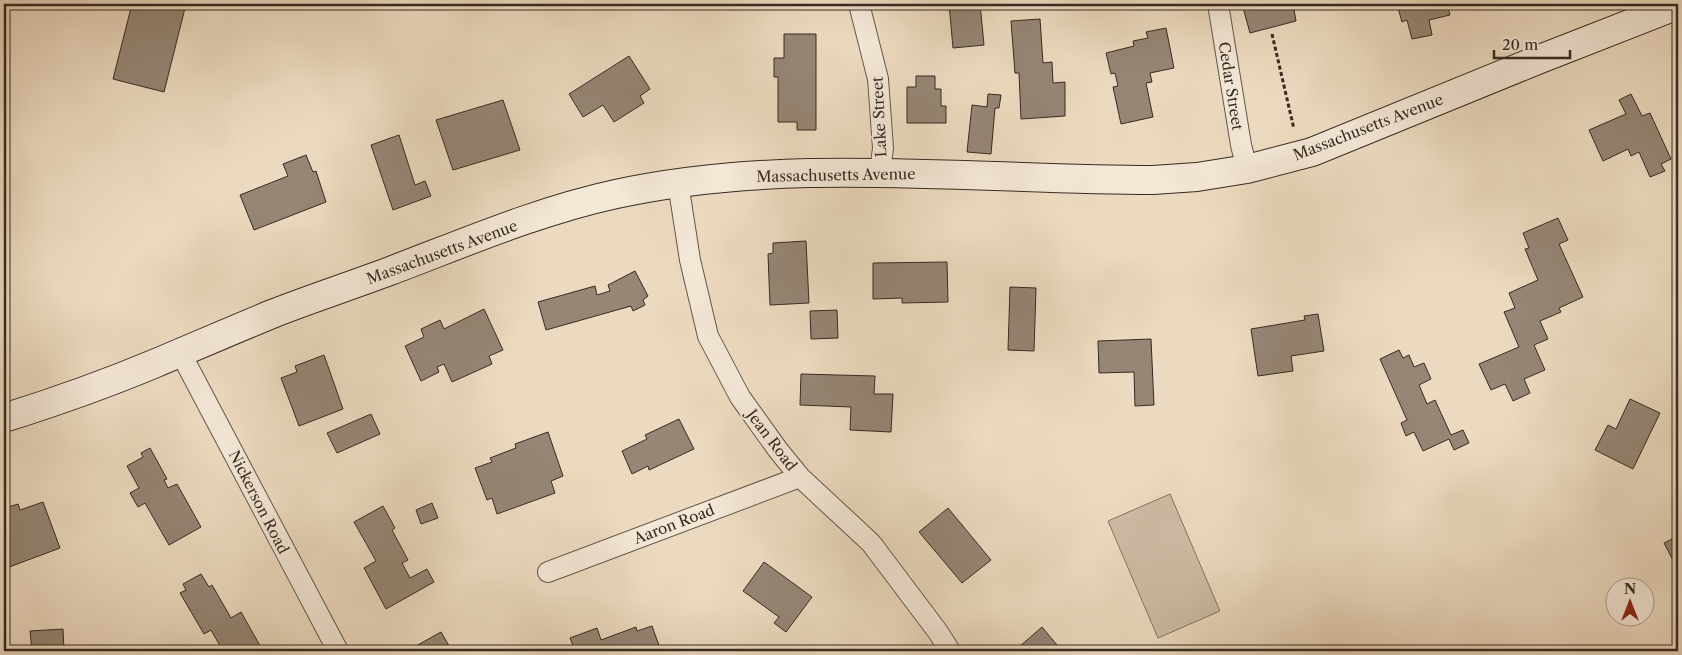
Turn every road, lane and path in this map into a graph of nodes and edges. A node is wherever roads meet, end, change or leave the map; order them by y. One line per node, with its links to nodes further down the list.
1 (859, 4): 7 (street, Lake Street)
2 (1218, 4): 6 (street, Cedar Street)
3 (1678, 5): 6 (main road, Massachusetts Avenue)
4 (1272, 34): 5 (path)
5 (1294, 129)
6 (1247, 168): 7 (main road, Massachusetts Avenue)
7 (880, 173): 8 (main road, Massachusetts Avenue)
8 (678, 183): 9 (main road, Massachusetts Avenue); 11 (street, Jean Road)
9 (180, 352): 10 (main road, Massachusetts Avenue); 13 (street, Nickerson Road)
10 (4, 418)
11 (800, 477): 12 (street, Aaron Road); 14 (street, Jean Road)
12 (548, 572)
13 (338, 651)
14 (950, 651)

